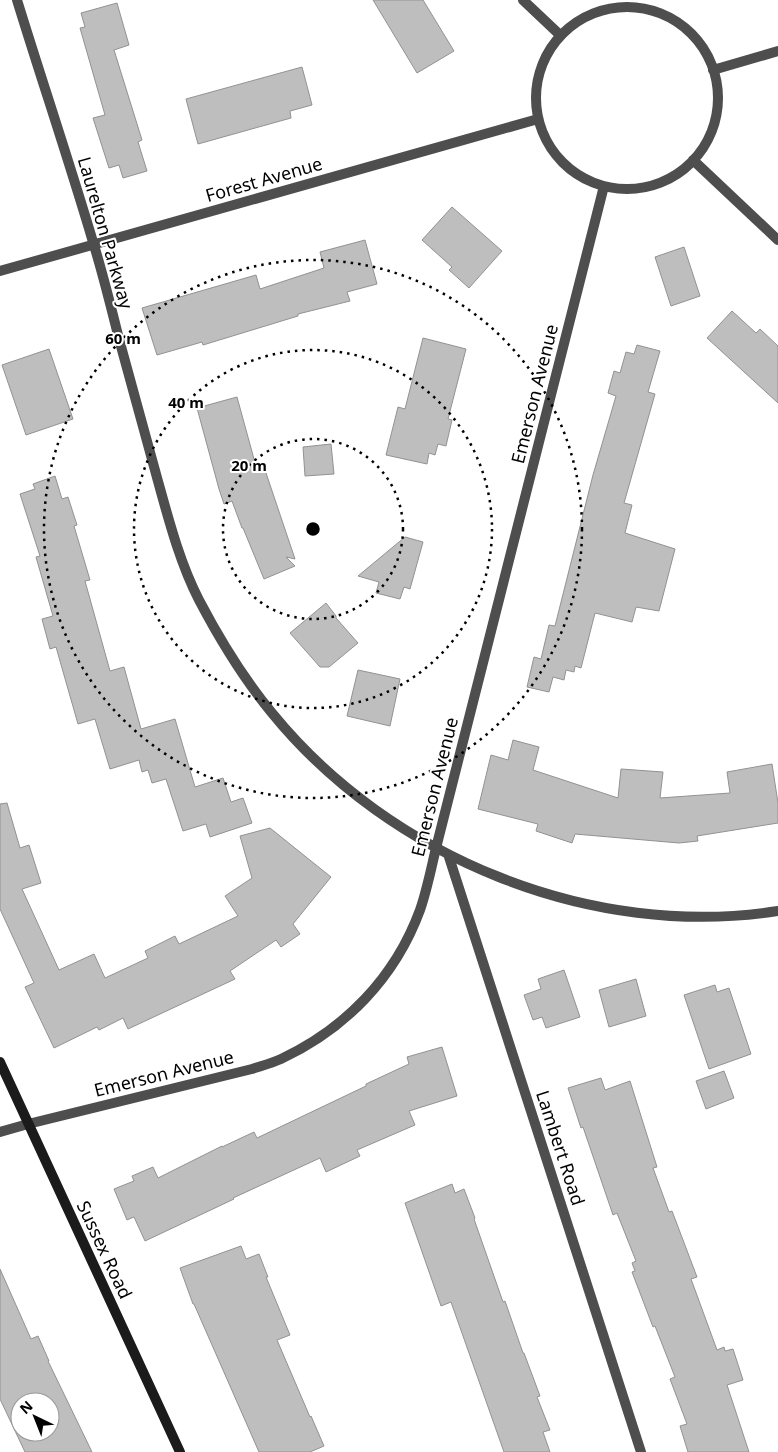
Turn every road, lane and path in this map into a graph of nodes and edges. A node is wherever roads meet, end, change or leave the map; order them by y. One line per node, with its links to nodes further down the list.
1 (17, 0): 11 (street, Laurelton Parkway)
2 (522, 0): 4 (street)
3 (650, 4): 4 (street); 6 (street)
4 (560, 35): 7 (street)
5 (778, 51): 6 (street)
6 (713, 70): 8 (street)
7 (538, 119): 9 (street); 11 (street, Forest Avenue)
8 (693, 160): 9 (street); 10 (street)
9 (604, 186): 13 (street, Emerson Avenue)
10 (778, 240)
11 (94, 245): 12 (street, Forest Avenue); 13 (street, Laurelton Parkway)
12 (0, 271)
13 (436, 848): 14 (street, Laurelton Parkway); 17 (street, Emerson Avenue)
14 (448, 854): 15 (street, Laurelton Parkway); 20 (street, Lambert Road)
15 (778, 910)
16 (0, 1062): 17 (street, Sussex Road)
17 (28, 1124): 18 (street, Emerson Avenue); 19 (street, Sussex Road)
18 (0, 1132)
19 (180, 1452)
20 (641, 1452)

